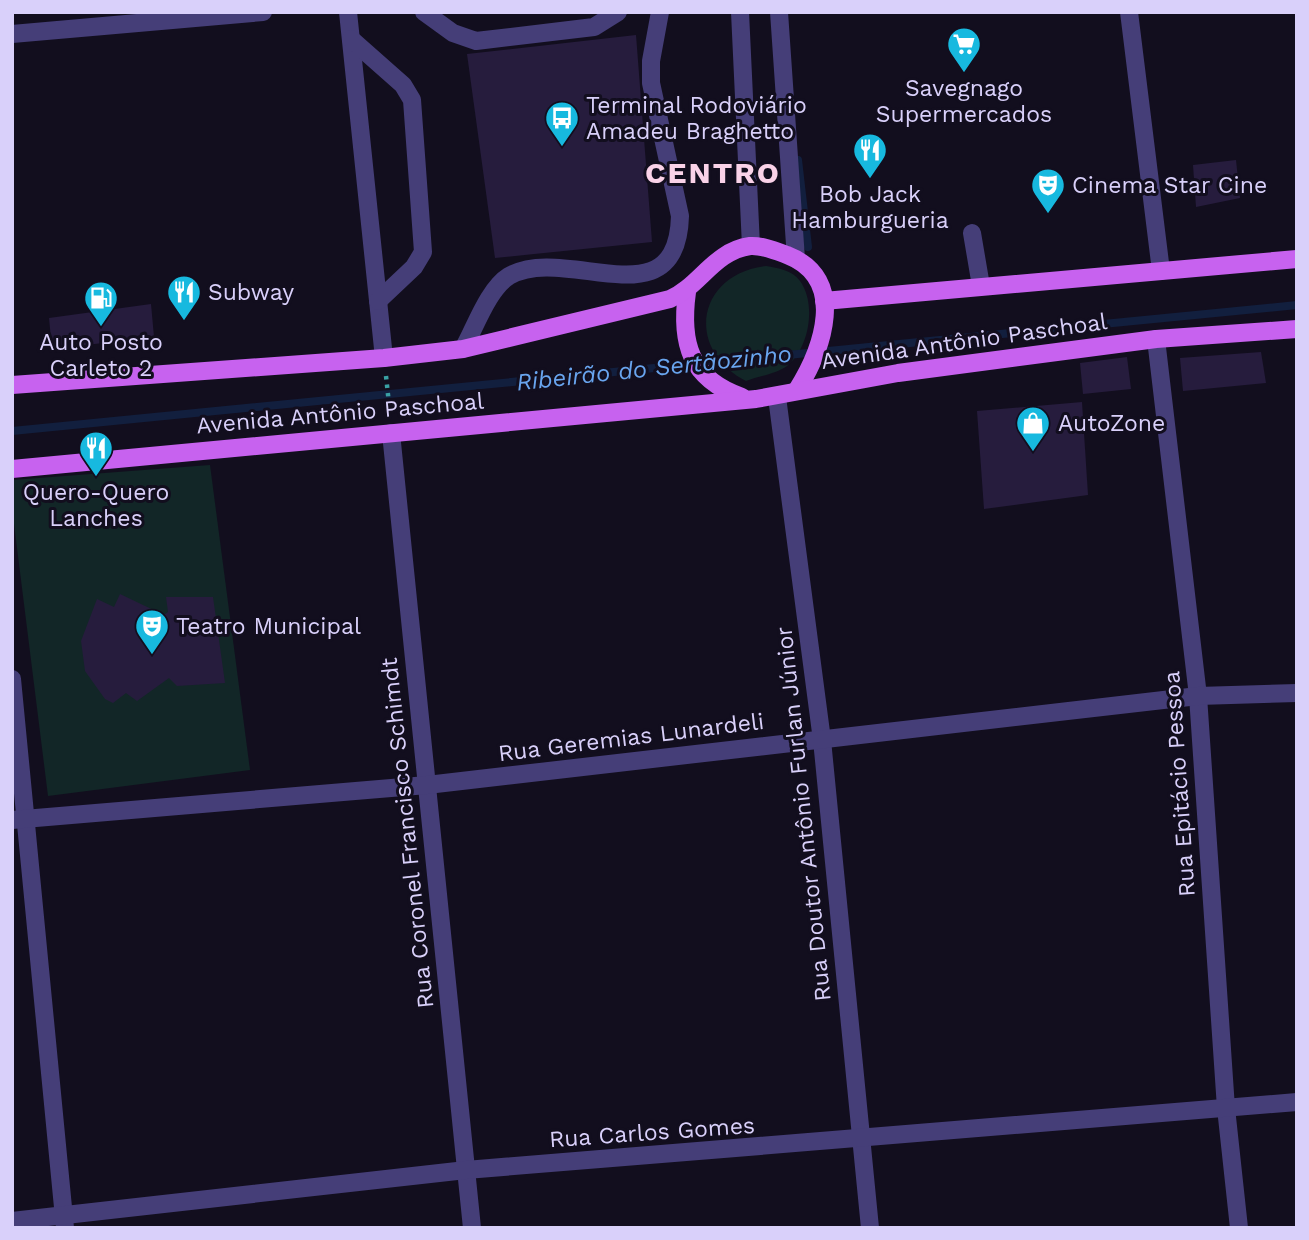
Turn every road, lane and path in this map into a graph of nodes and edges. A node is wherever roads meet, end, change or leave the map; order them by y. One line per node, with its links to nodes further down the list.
1 (263, 12): 9 (street)
2 (348, 12): 10 (street)
3 (424, 12): 4 (street)
4 (618, 12)
5 (660, 12): 22 (street)
6 (740, 12): 12 (street)
7 (779, 12): 13 (street)
8 (1129, 12): 15 (street)
9 (12, 34)
10 (351, 39): 18 (street); 18 (street)
11 (972, 233): 16 (street)
12 (751, 246): 13 (main road); 17 (main road)
13 (796, 259): 19 (main road)
14 (1297, 259): 15 (main road, Avenida Antônio Paschoal)
15 (1161, 271): 16 (main road, Avenida Antônio Paschoal)
16 (981, 286): 19 (main road, Avenida Antônio Paschoal)
17 (687, 292): 22 (main road); 28 (main road)
18 (378, 301): 23 (street)
19 (825, 306): 26 (main road)
20 (1297, 329): 21 (main road, Avenida Antônio Paschoal)
21 (1156, 338): 26 (main road, Avenida Antônio Paschoal); 34 (street, Rua Epitácio Pessoa)
22 (463, 349): 23 (main road)
23 (384, 358): 25 (main road)
24 (387, 379): 29 (path)
25 (12, 385)
26 (797, 390): 27 (main road, Avenida Antônio Paschoal)
27 (777, 397): 28 (main road, Avenida Antônio Paschoal); 35 (street, Rua Doutor Antônio Furlan Júnior)
28 (748, 399): 30 (main road, Avenida Antônio Paschoal)
29 (390, 411)
30 (391, 433): 31 (main road, Avenida Antônio Paschoal); 36 (street, Rua Coronel Francisco Schimdt)
31 (12, 469)
32 (12, 679): 37 (street)
33 (1297, 693): 34 (street, Rua Geremias Lunardeli)
34 (1198, 696): 35 (street, Rua Geremias Lunardeli); 39 (street, Rua Epitácio Pessoa)
35 (822, 740): 36 (street, Rua Geremias Lunardeli); 40 (street, Rua Doutor Antônio Furlan Júnior)
36 (427, 785): 37 (street, Rua Geremias Lunardeli); 41 (street, Rua Coronel Francisco Schimdt)
37 (19, 819): 43 (street)
38 (1297, 1102): 39 (street, Rua Carlos Gomes)
39 (1226, 1108): 40 (street, Rua Carlos Gomes); 46 (street, Rua Epitácio Pessoa)
40 (861, 1140): 41 (street, Rua Carlos Gomes); 45 (street, Rua Doutor Antônio Furlan Júnior)
41 (467, 1170): 43 (street, Rua Carlos Gomes); 44 (street, Rua Coronel Francisco Schimdt)
42 (12, 1221): 43 (street, Rua Carlos Gomes)
43 (64, 1222)
44 (472, 1228)
45 (870, 1228)
46 (1239, 1228)

